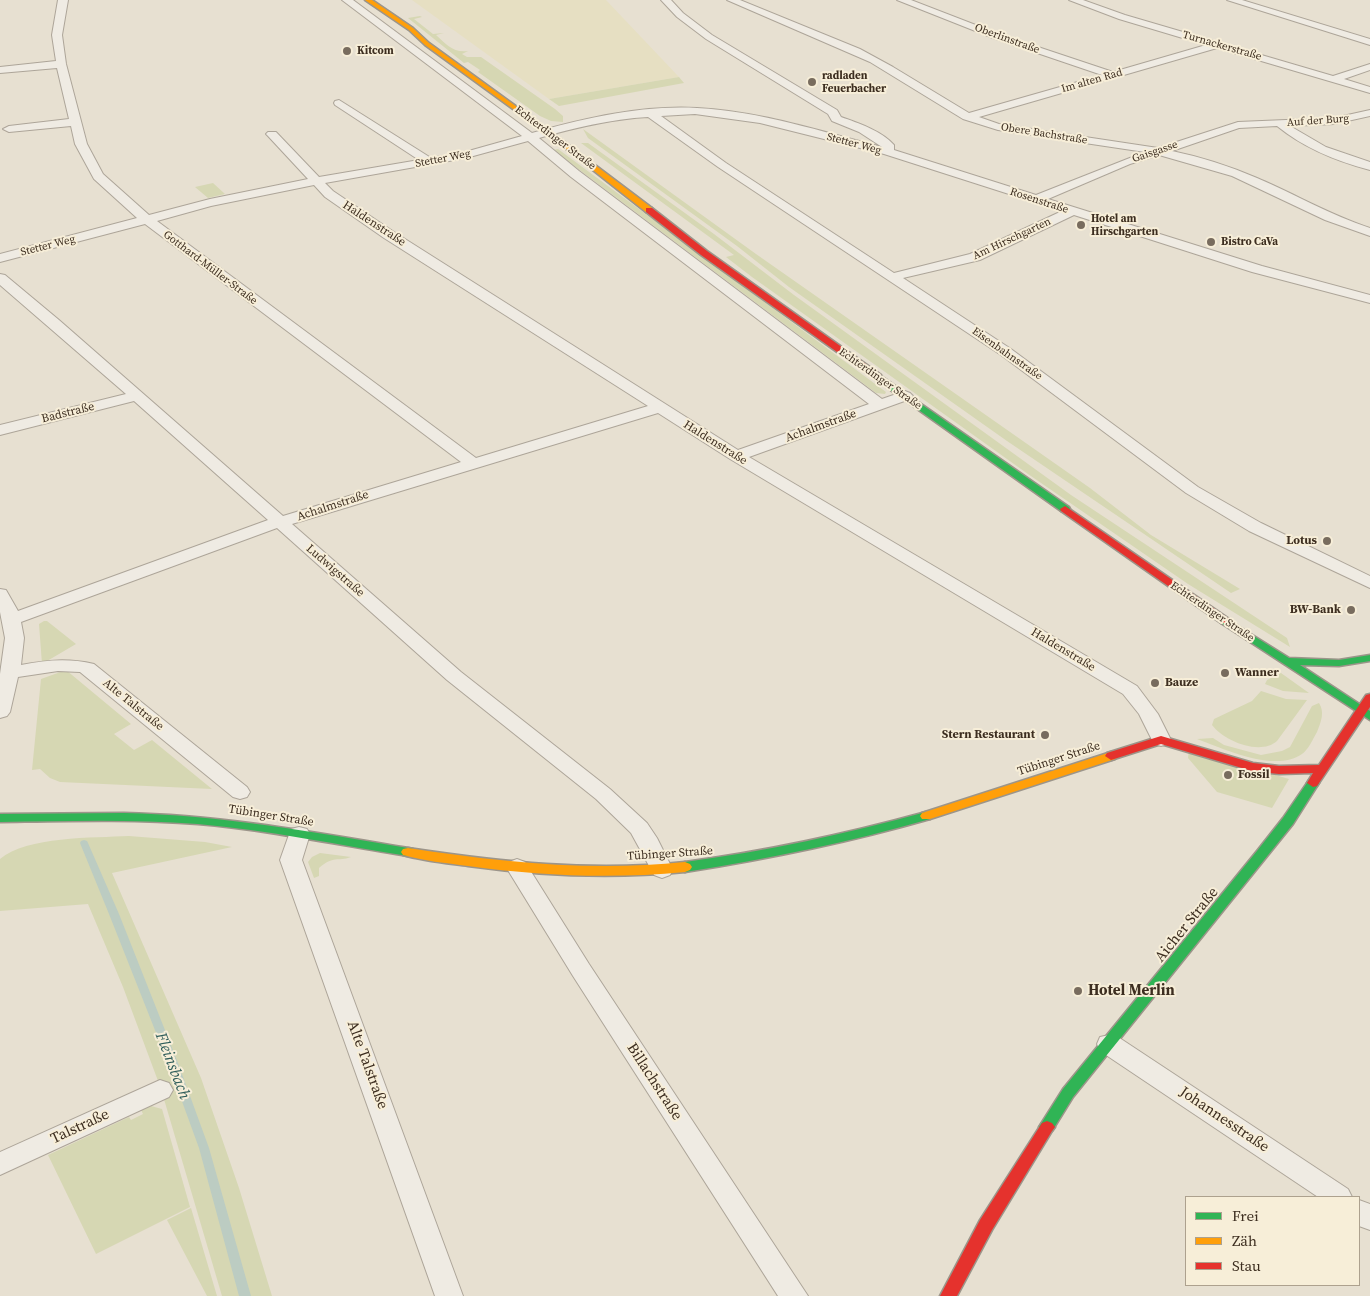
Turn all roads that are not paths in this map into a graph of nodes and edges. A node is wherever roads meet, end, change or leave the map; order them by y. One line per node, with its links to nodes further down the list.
1 (63, 0): 13 (street, Gotthard-Müller-Straße)
2 (347, 0): 10 (street, Echterdinger Straße)
3 (368, 0): 9 (main road, Echterdinger Straße)
4 (666, 0): 23 (street, Rosenstraße)
5 (732, 0): 22 (street, Obere Bachstraße)
6 (902, 0): 16 (street, Oberlinstraße)
7 (1074, 0): 12 (street, Turnackerstraße)
8 (1232, 0): 11 (street)
9 (411, 29): 10 (street); 27 (main road, Echterdinger Straße)
10 (390, 33): 30 (street, Echterdinger Straße)
11 (1370, 42)
12 (1217, 45): 16 (street, Im alten Rad); 17 (street, Turnackerstraße)
13 (61, 64): 15 (street); 24 (street, Gotthard-Müller-Straße)
14 (1370, 68): 17 (street)
15 (0, 70)
16 (1113, 75): 22 (street, Im alten Rad)
17 (1334, 79): 18 (street, Turnackerstraße)
18 (1370, 90)
19 (339, 103): 33 (street)
20 (650, 113): 27 (street, Stetter Weg); 28 (street, Stetter Weg); 41 (street, Eisenbahnstraße)
21 (1369, 115): 25 (street, Auf der Burg)
22 (967, 117): 31 (street, Obere Bachstraße)
23 (836, 119): 28 (street); 32 (street, Rosenstraße)
24 (75, 122): 26 (street); 38 (street, Gotthard-Müller-Straße)
25 (1280, 123): 31 (street, Gaisgasse); 34 (street, Auf der Burg)
26 (9, 129)
27 (548, 132): 30 (street, Stetter Weg); 45 (main road, Echterdinger Straße)
28 (813, 133): 32 (street, Stetter Weg)
29 (272, 134): 35 (street, Haldenstraße)
30 (531, 137): 33 (street, Stetter Weg); 46 (street, Echterdinger Straße)
31 (1158, 151): 36 (street, Gaisgasse); 39 (street, Obere Bachstraße)
32 (888, 152): 36 (street, Rosenstraße)
33 (430, 162): 35 (street, Stetter Weg)
34 (1370, 166)
35 (316, 181): 38 (street, Stetter Weg); 47 (street, Haldenstraße)
36 (1035, 200): 37 (street, Rosenstraße)
37 (1072, 211): 41 (street, Am Hirschgarten); 43 (street, Rosenstraße)
38 (146, 219): 40 (street, Stetter Weg); 50 (street, Gotthard-Müller-Straße)
39 (1370, 232)
40 (0, 258)
41 (893, 277): 52 (street, Eisenbahnstraße)
42 (0, 278): 44 (street, Ludwigstraße)
43 (1370, 299)
44 (136, 396): 48 (street, Badstraße); 51 (street, Ludwigstraße)
45 (905, 396): 46 (street, Achalmstraße); 56 (main road, Echterdinger Straße)
46 (880, 406): 49 (street, Achalmstraße)
47 (658, 408): 49 (street, Haldenstraße); 50 (street, Achalmstraße)
48 (0, 430)
49 (736, 456): 61 (street, Haldenstraße)
50 (474, 464): 51 (street, Achalmstraße)
51 (280, 523): 54 (street, Achalmstraße); 67 (street, Ludwigstraße)
52 (1364, 581)
53 (0, 594): 54 (street)
54 (13, 619): 57 (street)
55 (1370, 658): 56 (main road)
56 (1283, 660): 60 (main road, Echterdinger Straße)
57 (10, 672): 59 (street); 63 (street, Alte Talstraße)
58 (1370, 698): 60 (main road, Aicher Straße)
59 (0, 712)
60 (1366, 714): 62 (main road, Aicher Straße)
61 (1161, 740): 62 (main road, Tübinger Straße); 67 (main road, Tübinger Straße)
62 (1323, 769): 68 (main road, Aicher Straße)
63 (240, 792)
64 (0, 818): 65 (main road, Tübinger Straße)
65 (299, 834): 66 (main road, Tübinger Straße); 72 (street, Alte Talstraße)
66 (517, 866): 67 (main road, Tübinger Straße); 73 (street, Billachstraße)
67 (662, 870)
68 (1108, 1044): 71 (street, Johannesstraße); 74 (main road, Aicher Straße)
69 (160, 1090): 70 (street, Talstraße)
70 (0, 1164)
71 (1337, 1196)
72 (449, 1296)
73 (794, 1296)
74 (948, 1296)

